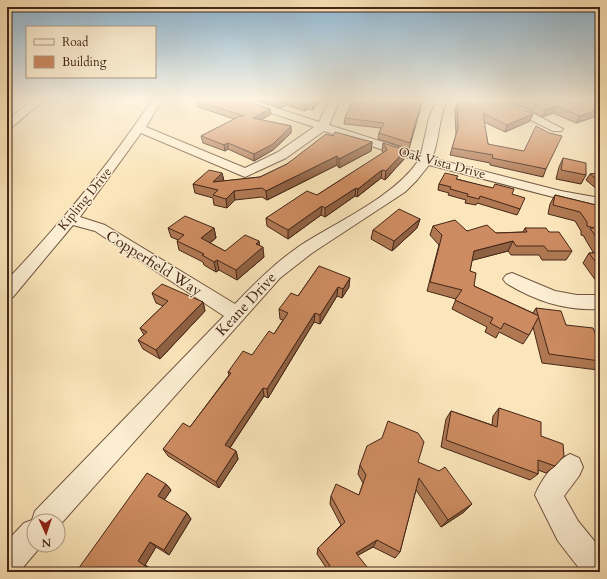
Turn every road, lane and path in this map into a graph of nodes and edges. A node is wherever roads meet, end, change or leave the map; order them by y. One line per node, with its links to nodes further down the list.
1 (322, 127): 4 (street); 6 (street, Oak Vista Drive)
2 (433, 127): 6 (street, Keane Drive)
3 (553, 127): 5 (street)
4 (139, 128): 8 (street, Kipling Drive)
5 (557, 129)
6 (426, 160): 7 (street, Oak Vista Drive); 12 (street, Keane Drive)
7 (600, 202)
8 (69, 220): 10 (street, Kipling Drive); 12 (street, Copperfield Way)
9 (512, 279): 11 (street)
10 (7, 292)
11 (600, 302)
12 (236, 314): 14 (street, Keane Drive)
13 (570, 466): 17 (street)
14 (52, 513)
15 (26, 540): 16 (street)
16 (9, 556)
17 (600, 571)

